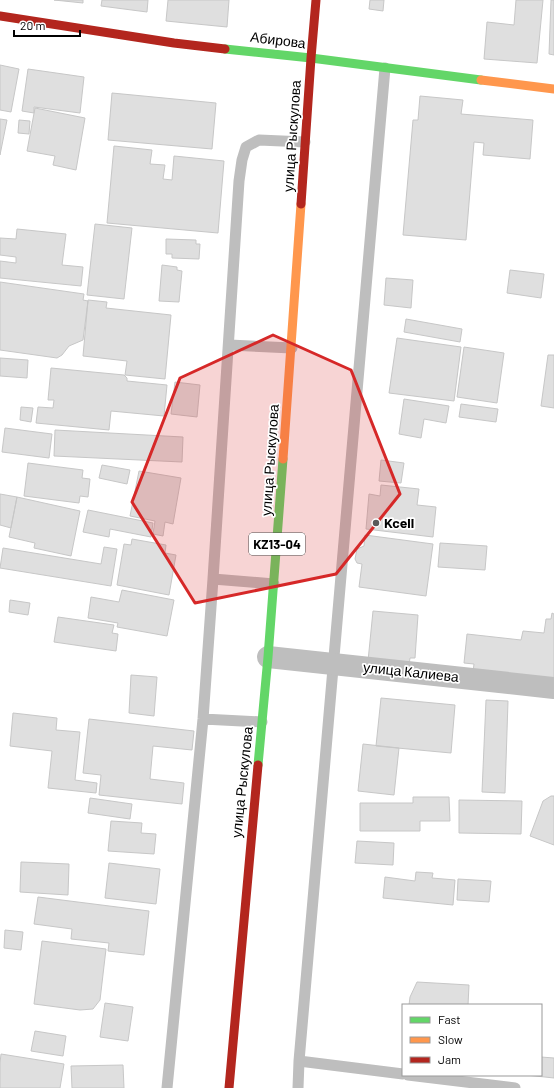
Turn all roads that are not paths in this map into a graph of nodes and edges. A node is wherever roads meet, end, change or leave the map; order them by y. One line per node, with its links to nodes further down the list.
1 (316, 0): 3 (main road, улица Рыскулова / KZ13-04)
2 (0, 16): 3 (main road, Абирова)
3 (311, 58): 4 (main road, Абирова); 6 (main road, улица Рыскулова / KZ13-04)
4 (385, 68): 5 (main road, Абирова); 12 (lane)
5 (554, 90)
6 (305, 142): 7 (lane); 8 (main road, улица Рыскулова / KZ13-04)
7 (229, 345): 8 (lane); 9 (lane)
8 (292, 348): 10 (main road, улица Рыскулова / KZ13-04)
9 (214, 579): 10 (lane); 14 (lane)
10 (274, 584): 11 (main road, улица Рыскулова / KZ13-04)
11 (268, 657): 12 (street, улица Калиева); 15 (main road, улица Рыскулова / KZ13-04)
12 (333, 664): 13 (street, улица Калиева); 16 (lane)
13 (554, 688)
14 (203, 719): 15 (lane); 19 (lane)
15 (262, 722): 20 (main road, улица Рыскулова / KZ13-04)
16 (299, 1061): 17 (lane); 21 (lane)
17 (402, 1074)
18 (416, 1076): 22 (lane)
19 (167, 1088)
20 (229, 1088)
21 (298, 1088)
22 (516, 1088): 23 (lane)
23 (522, 1088)

